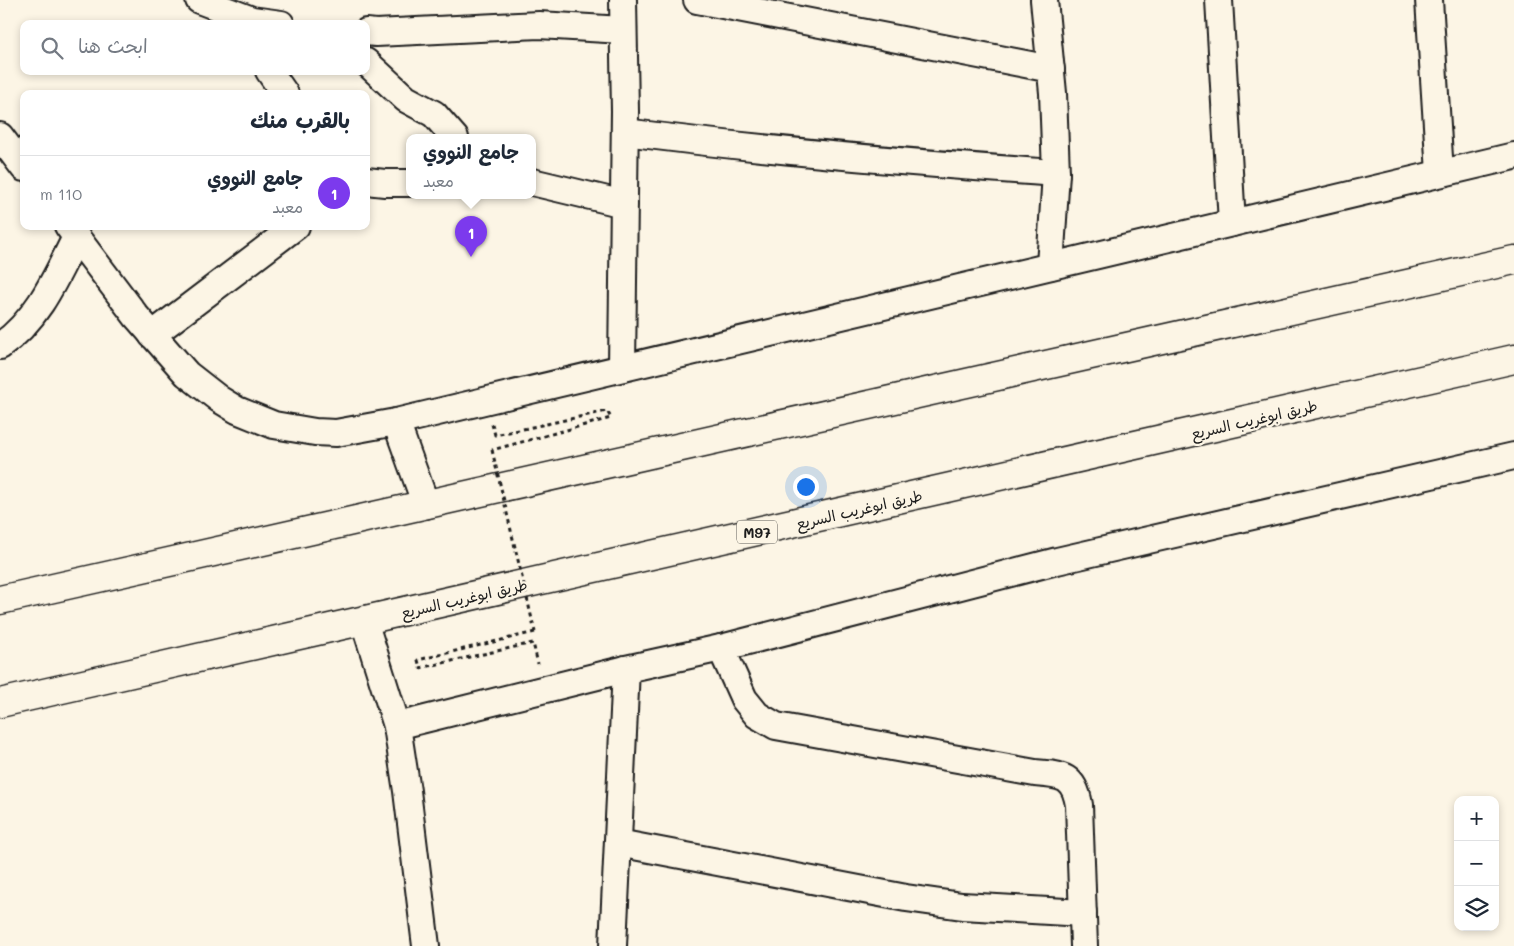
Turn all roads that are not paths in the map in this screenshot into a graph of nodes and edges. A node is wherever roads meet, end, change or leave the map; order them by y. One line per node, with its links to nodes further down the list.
1 (199, 0): 7 (street)
2 (622, 0): 9 (street)
3 (697, 0): 12 (street)
4 (1044, 0): 12 (street)
5 (1219, 0): 26 (street)
6 (1428, 0): 21 (street)
7 (239, 13): 8 (street)
8 (252, 20)
9 (623, 30): 10 (street); 15 (street)
10 (370, 32)
11 (370, 66): 16 (street)
12 (1050, 69): 20 (street)
13 (272, 75): 14 (street)
14 (282, 90)
15 (625, 132): 20 (street); 25 (street)
16 (452, 134)
17 (0, 136): 19 (street)
18 (1514, 156): 21 (street)
19 (20, 163)
20 (1056, 173): 30 (street)
21 (1440, 174): 26 (street)
22 (370, 181): 23 (street)
23 (406, 183)
24 (536, 183): 25 (street)
25 (624, 204): 34 (street)
26 (1232, 223): 30 (street)
27 (291, 230): 31 (street)
28 (72, 232): 31 (street); 32 (street)
29 (1514, 260): 37 (highway)
30 (1050, 266): 34 (street)
31 (152, 335): 35 (street)
32 (0, 346)
33 (1514, 359): 39 (highway, طريق ابوغريب السريع / M97)
34 (622, 368): 35 (street)
35 (396, 422): 37 (street)
36 (1514, 456): 40 (street)
37 (426, 505): 38 (highway)
38 (0, 600)
39 (364, 621): 42 (highway, طريق ابوغريب السريع / M97); 43 (street)
40 (721, 648): 41 (street); 45 (street)
41 (626, 669): 43 (street); 44 (street)
42 (0, 703)
43 (397, 726): 46 (street)
44 (618, 843): 45 (street); 47 (street)
45 (1083, 913): 48 (street)
46 (426, 946)
47 (613, 946)
48 (1084, 946)

